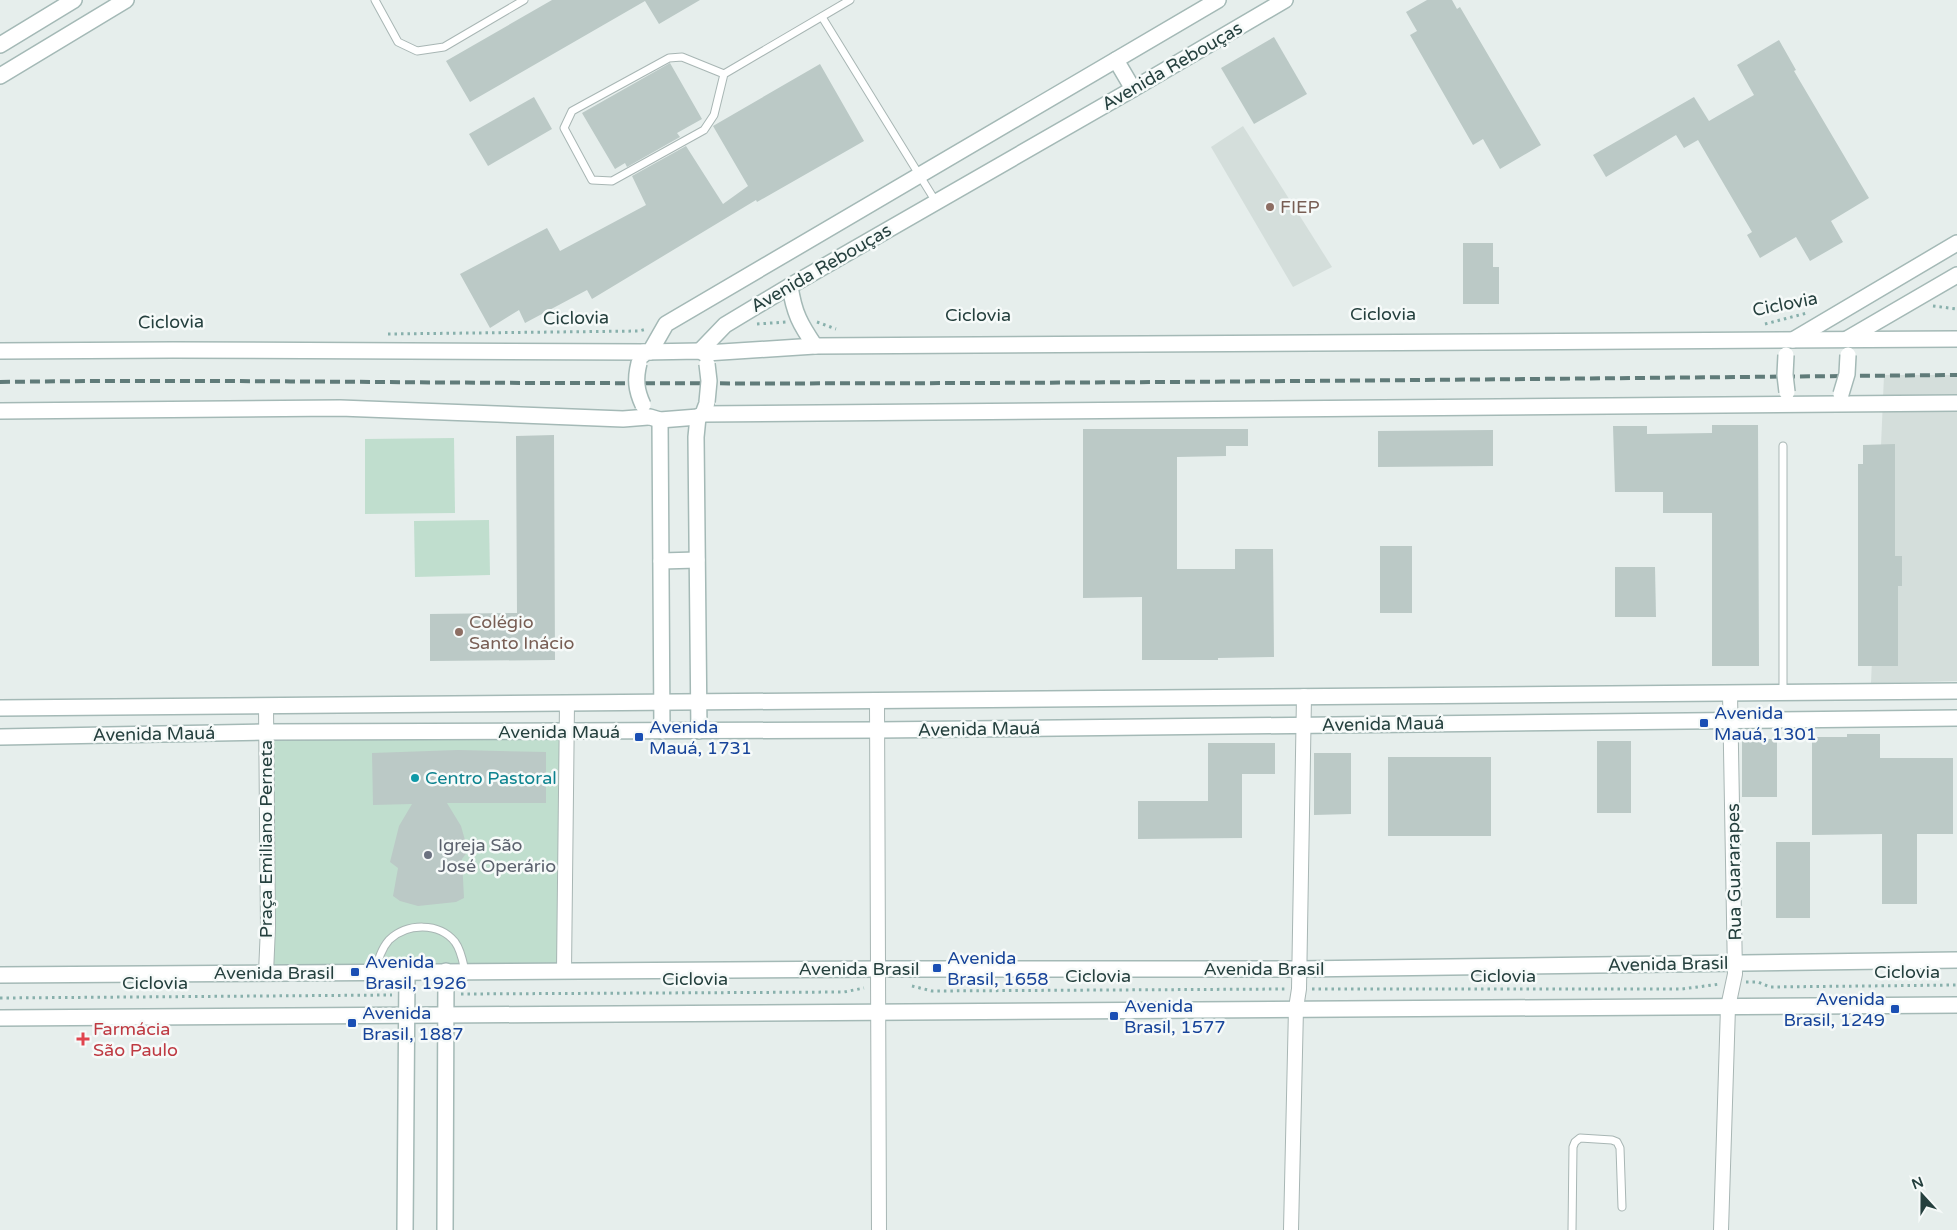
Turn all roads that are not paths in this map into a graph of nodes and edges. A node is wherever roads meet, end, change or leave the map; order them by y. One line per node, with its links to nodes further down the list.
1 (74, 0): 9 (main road)
2 (126, 0): 12 (main road)
3 (375, 0): 4 (lane)
4 (524, 0)
5 (850, 0): 8 (lane)
6 (1218, 0): 10 (main road, Avenida Rebouças)
7 (1285, 0): 13 (main road, Avenida Rebouças)
8 (822, 17): 11 (lane); 14 (lane)
9 (0, 45)
10 (1116, 60): 13 (main road); 14 (main road, Avenida Rebouças)
11 (724, 74): 11 (lane)
12 (0, 76)
13 (1133, 90): 15 (main road, Avenida Rebouças)
14 (921, 175): 15 (lane); 24 (main road, Avenida Rebouças)
15 (936, 202): 18 (main road, Avenida Rebouças)
16 (1957, 243): 20 (main road)
17 (1957, 275): 21 (main road)
18 (790, 286): 22 (main road); 25 (main road, Avenida Rebouças)
19 (1957, 339): 21 (main road)
20 (1791, 340): 21 (main road); 22 (main road); 26 (main road, bridge)
21 (1846, 340): 27 (main road, bridge)
22 (815, 346): 25 (main road)
23 (0, 352): 24 (main road)
24 (644, 356): 25 (main road); 31 (main road, Avenida Rebouças, bridge)
25 (705, 356): 30 (main road, bridge)
26 (1790, 398): 27 (main road); 30 (main road)
27 (1838, 399): 28 (main road)
28 (1957, 403)
29 (0, 411): 31 (main road)
30 (703, 411): 31 (main road); 33 (main road)
31 (650, 414): 34 (main road, Avenida Rebouças)
32 (1783, 446): 36 (lane)
33 (697, 560): 34 (main road); 41 (main road)
34 (661, 561): 40 (main road, Avenida Rebouças)
35 (1957, 691): 36 (main road, Avenida Mauá)
36 (1783, 693): 37 (main road, Avenida Mauá)
37 (1730, 694): 38 (main road, Avenida Mauá); 46 (street, Rua Guararapes)
38 (1304, 696): 39 (main road, Avenida Mauá); 47 (street)
39 (877, 701): 41 (main road, Avenida Mauá); 48 (street)
40 (662, 702): 41 (main road, Avenida Mauá); 42 (main road, Avenida Mauá); 49 (main road, Avenida Rebouças)
41 (699, 702): 50 (main road)
42 (567, 703): 43 (main road, Avenida Mauá); 52 (street)
43 (266, 706): 44 (main road, Avenida Mauá); 51 (street, Praça Emiliano Perneta)
44 (0, 708)
45 (1957, 718): 46 (main road, Avenida Mauá)
46 (1730, 719): 47 (main road, Avenida Mauá); 55 (street, Rua Guararapes)
47 (1303, 726): 48 (main road, Avenida Mauá); 57 (street)
48 (877, 730): 50 (main road, Avenida Mauá); 56 (street)
49 (662, 731): 50 (main road, Avenida Mauá); 52 (main road, Avenida Mauá)
50 (699, 731)
51 (265, 732): 52 (main road, Avenida Mauá); 53 (main road, Avenida Mauá); 63 (street, Praça Emiliano Perneta)
52 (567, 732): 60 (street)
53 (0, 737)
54 (1957, 960): 55 (main road, Avenida Brasil)
55 (1736, 963): 57 (main road, Avenida Brasil); 66 (street, Rua Guararapes)
56 (878, 969): 57 (main road, Avenida Brasil); 60 (main road, Avenida Brasil); 68 (street)
57 (1299, 969): 67 (street)
58 (446, 971): 59 (main road, Avenida Brasil); 62 (main road, Avenida Brasil); 70 (main road)
59 (465, 971): 60 (main road, Avenida Brasil); 61 (lane)
60 (564, 971)
61 (375, 972): 62 (main road, Avenida Brasil); 63 (main road, Avenida Brasil)
62 (407, 972): 69 (main road)
63 (266, 973): 64 (main road, Avenida Brasil)
64 (0, 975)
65 (1957, 1005): 66 (main road)
66 (1728, 1007): 67 (main road); 78 (street, Rua Guararapes)
67 (1296, 1008): 68 (main road); 76 (street)
68 (878, 1012): 70 (main road); 75 (street)
69 (406, 1016): 70 (main road); 71 (main road); 73 (main road)
70 (446, 1016): 74 (main road)
71 (0, 1018)
72 (1622, 1207): 77 (lane)
73 (405, 1230)
74 (445, 1230)
75 (879, 1230)
76 (1291, 1230)
77 (1572, 1230)
78 (1721, 1230)

